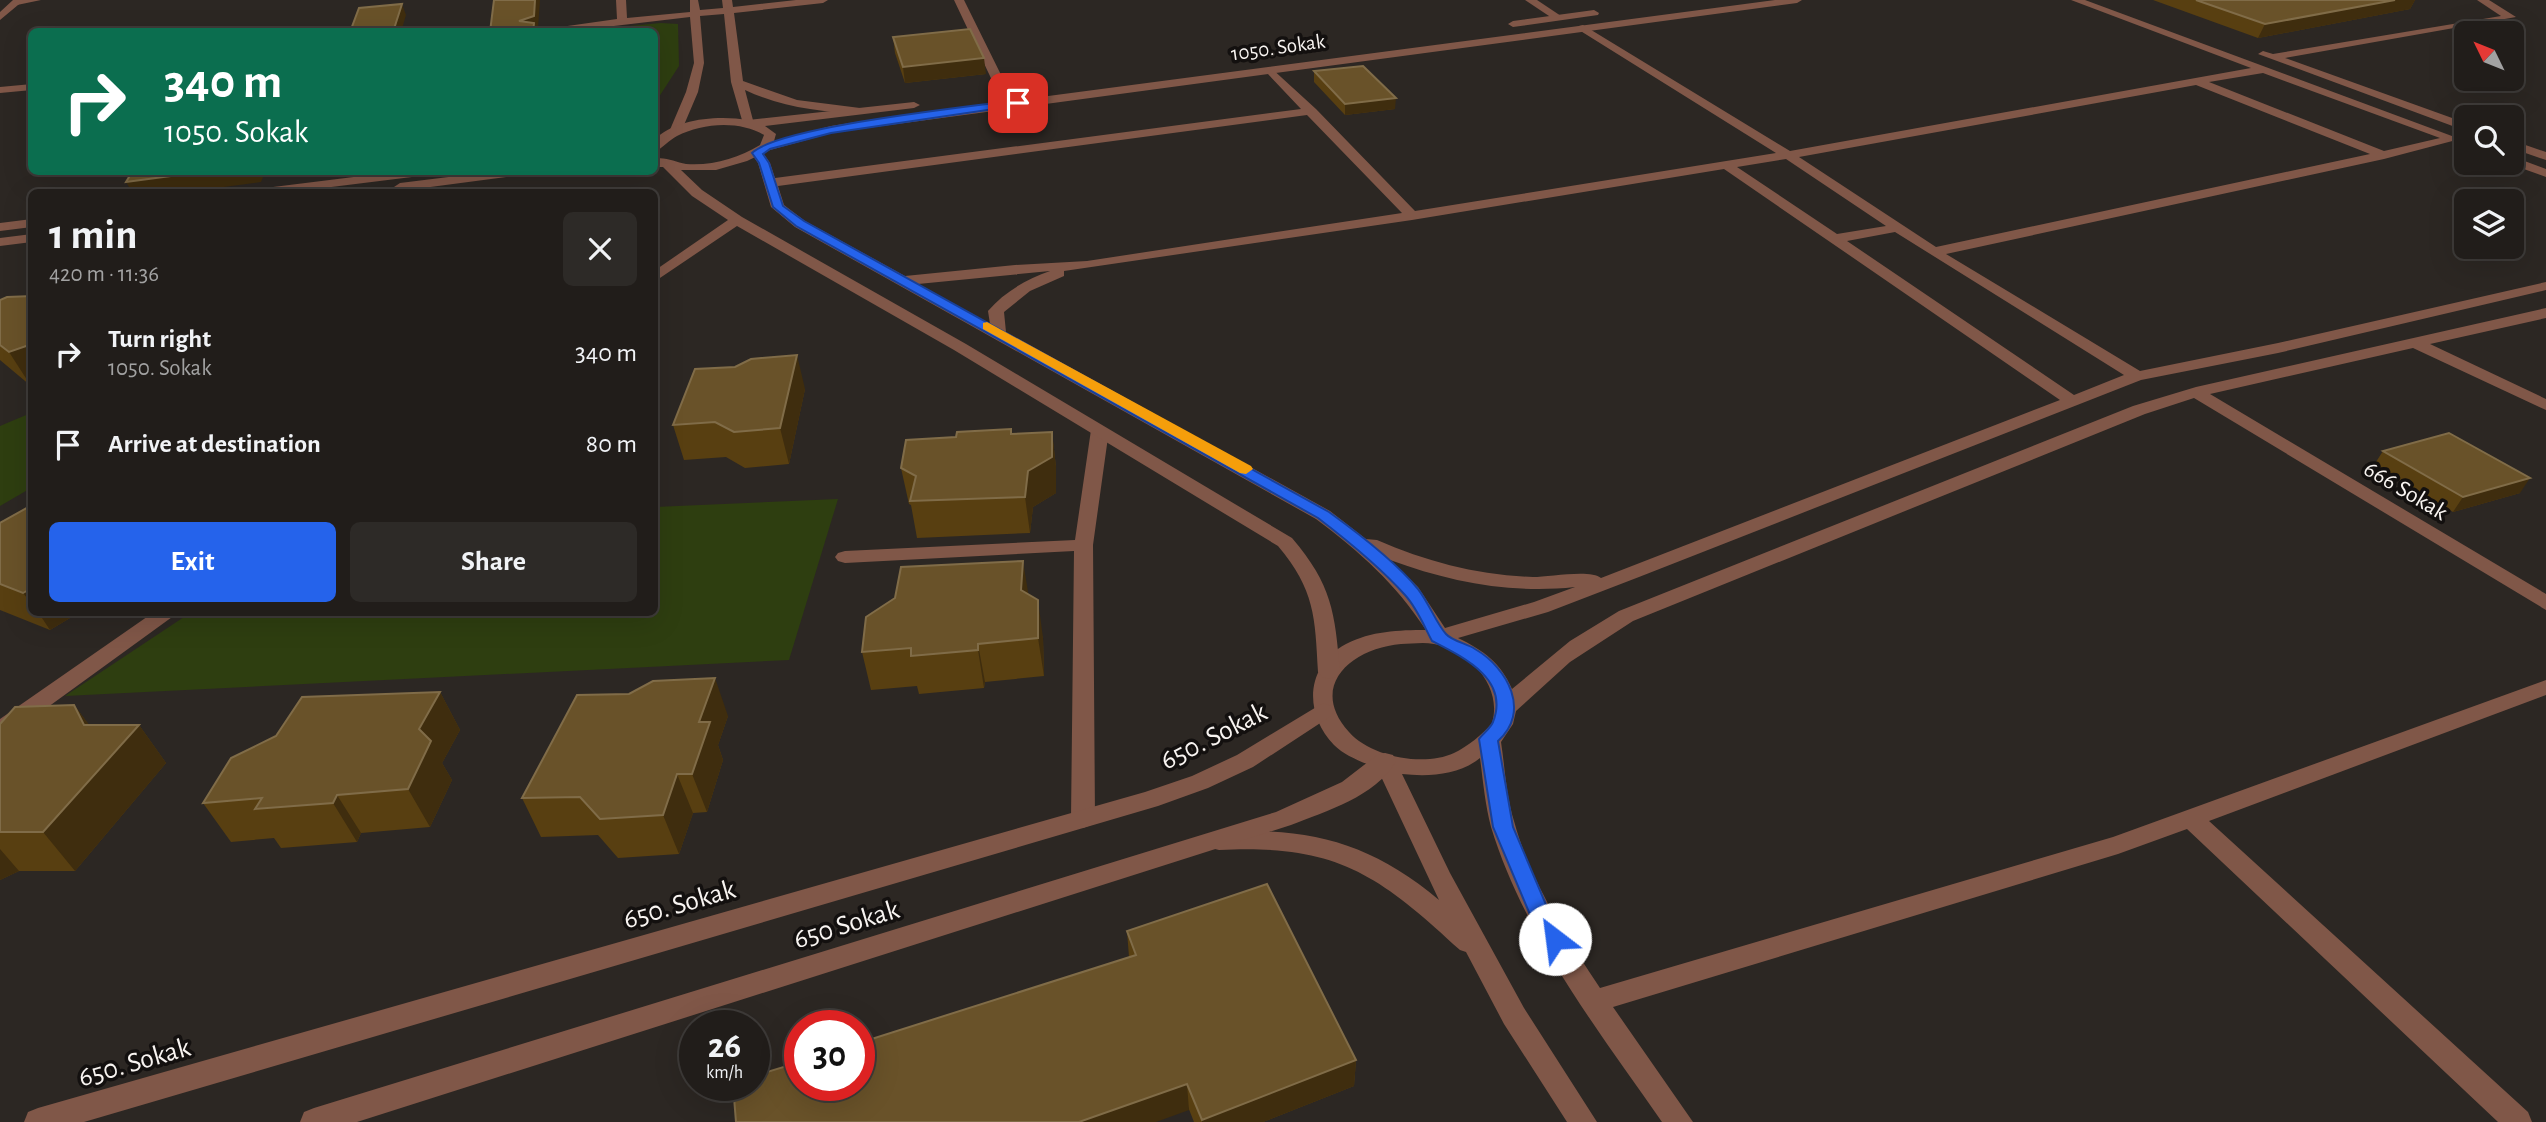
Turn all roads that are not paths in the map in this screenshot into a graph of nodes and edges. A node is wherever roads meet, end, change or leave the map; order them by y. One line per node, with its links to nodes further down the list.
1 (36, 0): 10 (street)
2 (621, 0): 16 (street)
3 (694, 0): 13 (street)
4 (823, 0): 11 (street)
5 (959, 0): 29 (street)
6 (1530, 0): 15 (street)
7 (1797, 0): 19 (street, 1050. Sokak)
8 (2076, 0): 22 (street)
9 (2482, 0): 21 (street)
10 (18, 1): 14 (street)
11 (728, 5): 13 (street); 25 (street)
12 (1611, 11): 15 (street)
13 (695, 13): 16 (street); 36 (street)
14 (0, 17)
15 (1559, 18): 17 (street)
16 (622, 21): 18 (street)
17 (1504, 25)
18 (563, 28)
19 (1583, 28): 23 (street, 1050. Sokak); 43 (street)
20 (2247, 48): 21 (street)
21 (2273, 58): 34 (street)
22 (2264, 69): 24 (street); 38 (street)
23 (1270, 70): 33 (street); 42 (street, 1050. Sokak)
24 (2196, 81): 43 (street); 44 (street)
25 (737, 82): 32 (street); 35 (street)
26 (28, 87): 27 (street)
27 (0, 90)
28 (1018, 91): 29 (street)
29 (1004, 93): 30 (street)
30 (992, 94)
31 (930, 103): 32 (street)
32 (860, 111): 35 (street)
33 (1312, 111): 53 (street); 56 (street)
34 (2454, 123)
35 (748, 124): 36 (street); 42 (street)
36 (675, 132): 37 (street); 39 (street)
37 (658, 134)
38 (2454, 140)
39 (658, 142)
40 (2454, 143): 44 (street)
41 (2524, 148): 45 (street)
42 (762, 150): 46 (street, 1050. Sokak); 53 (street)
43 (1787, 155): 48 (street); 60 (street)
44 (2384, 155): 64 (street)
45 (2546, 156)
46 (658, 157)
47 (658, 158): 57 (street)
48 (1726, 165): 56 (street); 62 (street)
49 (2524, 165): 50 (street)
50 (2546, 173)
51 (396, 175): 54 (street)
52 (492, 175): 55 (street)
53 (770, 183): 67 (street)
54 (288, 189)
55 (386, 189)
56 (1412, 216): 65 (street)
57 (737, 220): 66 (street); 76 (street)
58 (28, 224): 59 (street)
59 (0, 227)
60 (1897, 228): 62 (street); 64 (street)
61 (28, 238): 63 (street)
62 (1834, 239): 74 (street)
63 (0, 242)
64 (1934, 252): 72 (street)
65 (1087, 265): 67 (street); 70 (street)
66 (658, 275)
67 (903, 281): 70 (street)
68 (2546, 286): 72 (street)
69 (2546, 313): 71 (street)
70 (999, 332): 77 (street)
71 (2416, 343): 73 (street); 75 (street)
72 (2137, 376): 74 (street)
73 (2196, 392): 81 (street, 666 Sokak); 86 (street)
74 (2072, 401): 80 (street)
75 (2546, 405)
76 (1100, 430): 78 (street); 84 (street)
77 (1350, 535): 80 (street); 83 (street)
78 (1084, 545): 79 (street); 92 (street)
79 (845, 557)
80 (1632, 573): 83 (street)
81 (2546, 603)
82 (163, 616): 88 (street)
83 (1438, 637): 84 (street); 86 (street)
84 (1329, 672): 87 (street)
85 (2546, 687): 91 (street)
86 (1506, 708): 89 (street)
87 (1323, 711): 90 (street); 92 (street, 650. Sokak)
88 (0, 730)
89 (1489, 739): 90 (street); 95 (street)
90 (1385, 761): 93 (street, 650 Sokak); 94 (street)
91 (2191, 818): 95 (street); 100 (street)
92 (1083, 819): 96 (street, 650. Sokak)
93 (1214, 841): 94 (street); 97 (street, 650 Sokak)
94 (1481, 954): 98 (street)
95 (1595, 1001): 99 (street)
96 (38, 1122)
97 (314, 1122)
98 (1583, 1122)
99 (1679, 1122)
100 (2518, 1122)

